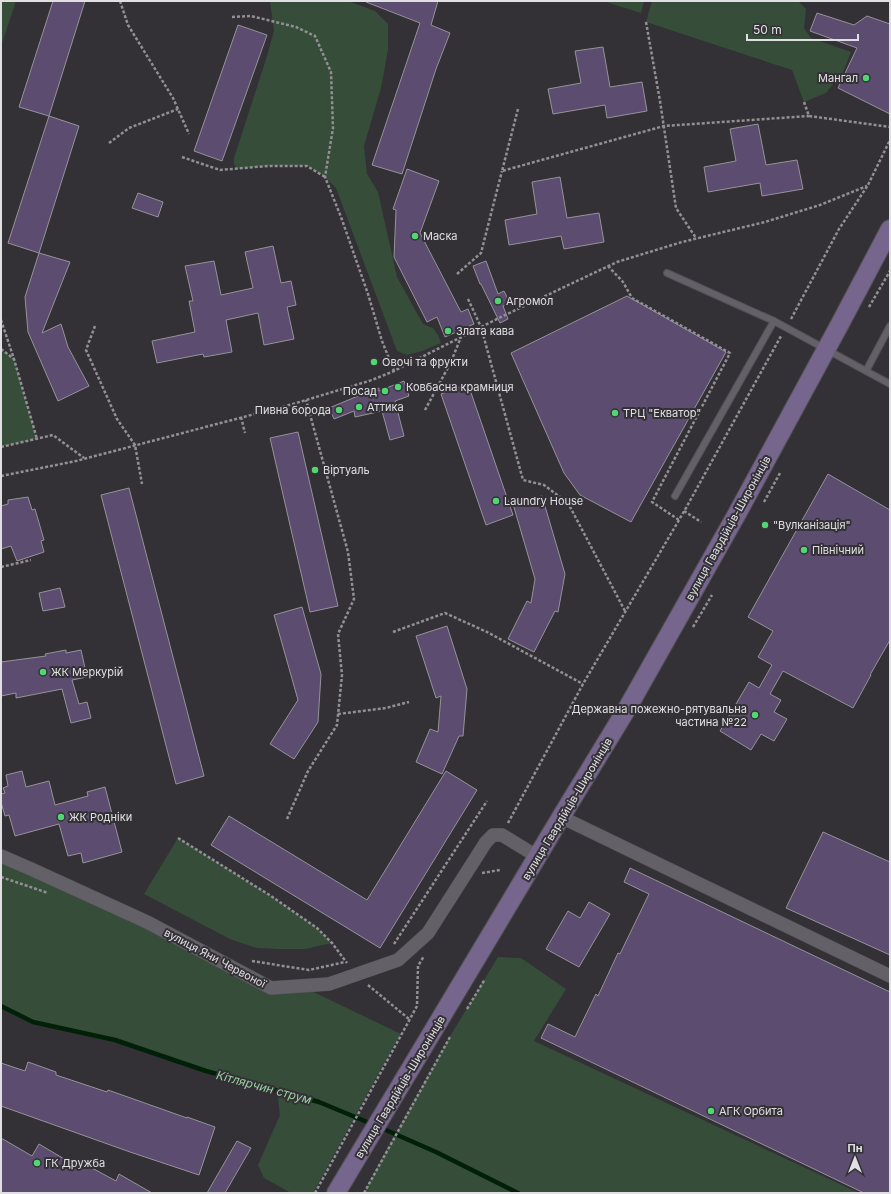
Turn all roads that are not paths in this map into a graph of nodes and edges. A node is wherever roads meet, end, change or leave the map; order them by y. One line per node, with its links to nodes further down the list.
1 (890, 229): 5 (main road, вулиця Гвардійців-Широнінців)
2 (667, 273): 3 (lane)
3 (774, 320): 5 (lane); 8 (lane)
4 (890, 326): 6 (lane)
5 (826, 349): 6 (lane); 9 (main road, вулиця Гвардійців-Широнінців)
6 (866, 371): 7 (lane)
7 (890, 384)
8 (675, 496)
9 (561, 817): 11 (main road, вулиця Гвардійців-Широнінців); 12 (street)
10 (1, 856): 11 (street, вулиця Яни Червоної)
11 (538, 857): 13 (main road, вулиця Гвардійців-Широнінців)
12 (890, 976)
13 (336, 1193)

